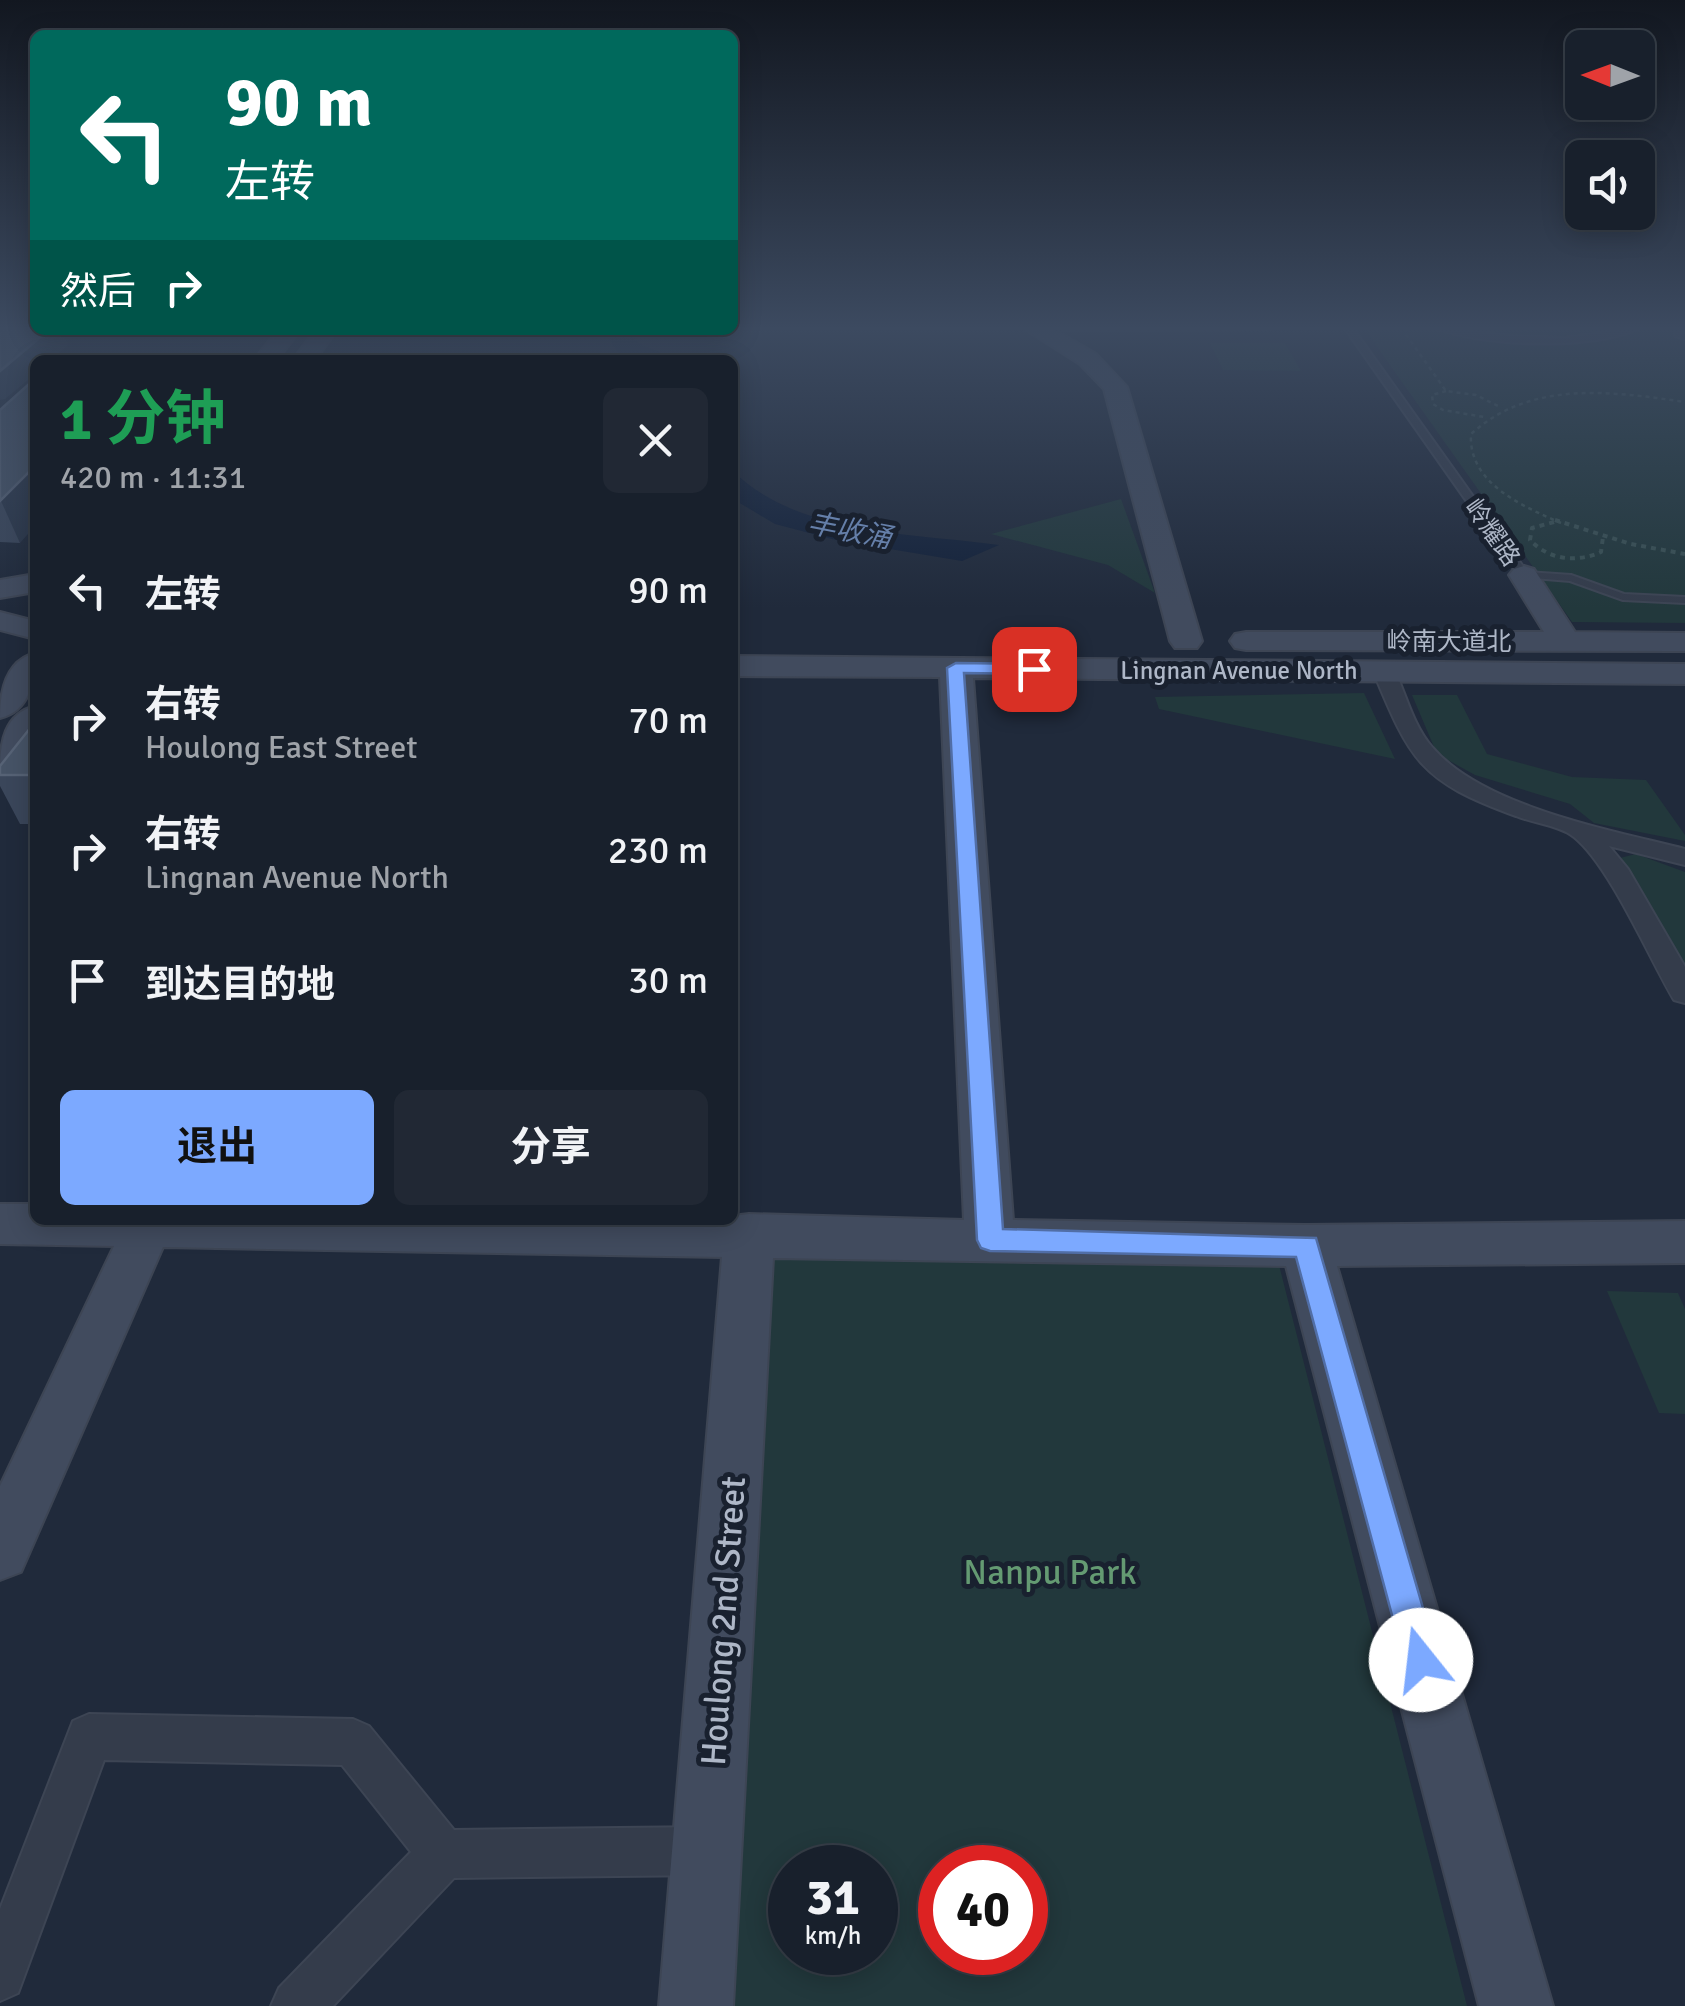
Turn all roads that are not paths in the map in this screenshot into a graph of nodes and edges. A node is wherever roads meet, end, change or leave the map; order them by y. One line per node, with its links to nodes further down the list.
1 (1124, 421): 9 (street)
2 (1414, 421): 3 (lane, 岭耀路)
3 (1524, 575): 6 (lane); 10 (street, 岭耀路)
4 (30, 584): 5 (street)
5 (0, 589)
6 (1685, 600)
7 (0, 621): 8 (street)
8 (30, 629)
9 (1186, 641): 10 (street, 岭南大道北); 12 (street, 岭南大道北)
10 (1565, 641): 11 (street, 岭南大道北)
11 (1685, 642)
12 (738, 643)
13 (0, 650): 14 (street)
14 (30, 659)
15 (30, 662): 16 (street)
16 (0, 665)
17 (738, 666): 19 (street, Lingnan Avenue North)
18 (30, 668): 22 (street)
19 (956, 668): 20 (street, Lingnan Avenue North); 33 (street)
20 (1384, 671): 21 (street, Lingnan Avenue North); 25 (street)
21 (1685, 674)
22 (0, 708)
23 (30, 722): 24 (street)
24 (0, 760)
25 (1581, 828): 26 (street); 27 (street)
26 (1685, 857)
27 (1685, 993)
28 (0, 1224): 29 (street)
29 (30, 1224)
30 (74, 1225): 31 (street)
31 (148, 1226): 32 (street); 36 (street)
32 (749, 1236): 33 (street); 37 (street, Houlong 2nd Street)
33 (990, 1240): 35 (street)
34 (1685, 1242): 35 (street)
35 (1306, 1246): 42 (street)
36 (0, 1551)
37 (707, 1851): 38 (street); 41 (street, Houlong 2nd Street)
38 (443, 1854): 39 (street); 40 (street)
39 (0, 1975)
40 (297, 2006)
41 (696, 2006)
42 (1516, 2006)

